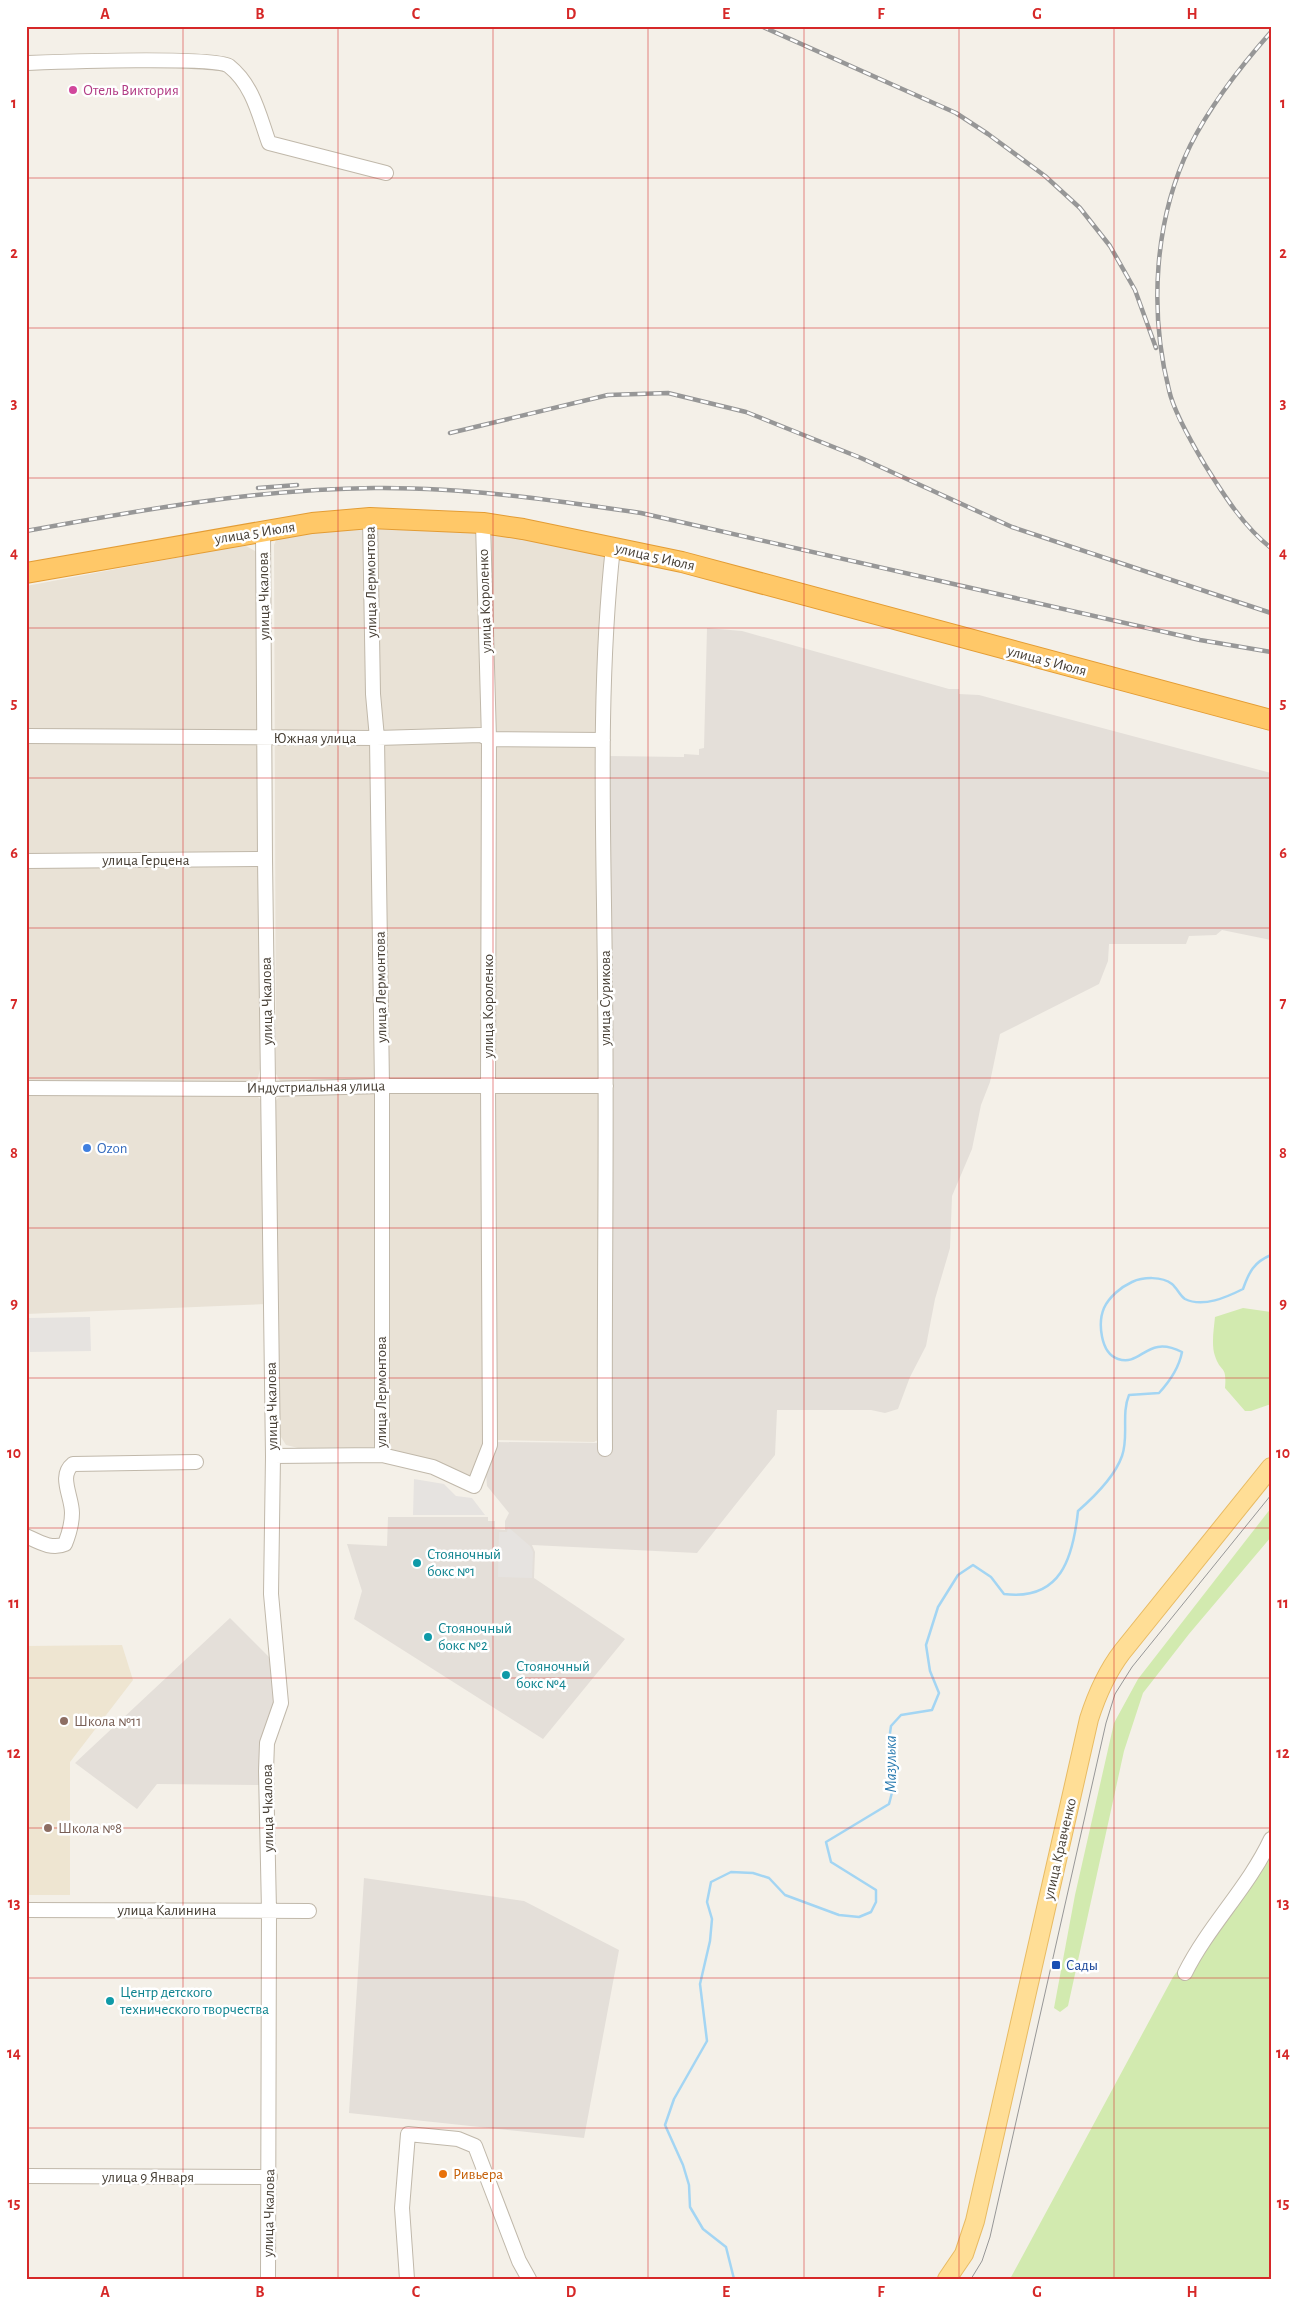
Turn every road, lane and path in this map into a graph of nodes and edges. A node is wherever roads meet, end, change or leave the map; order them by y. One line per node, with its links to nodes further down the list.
1 (26, 62): 2 (street)
2 (386, 173)
3 (370, 518): 4 (highway, улица 5 Июля); 5 (highway, улица 5 Июля); 11 (street, улица Лермонтова)
4 (483, 523): 6 (highway, улица 5 Июля); 12 (street, улица Короленко)
5 (263, 531): 7 (highway, улица 5 Июля); 10 (street, улица Чкалова)
6 (612, 547): 8 (highway, улица 5 Июля); 13 (street, улица Сурикова)
7 (26, 573)
8 (1271, 720)
9 (26, 736): 10 (street, Южная улица)
10 (265, 738): 11 (street, Южная улица); 14 (street, улица Чкалова)
11 (377, 738): 12 (street, Южная улица); 16 (street, улица Лермонтова)
12 (489, 739): 13 (street, Южная улица); 17 (street, улица Короленко)
13 (603, 740): 18 (street, улица Сурикова)
14 (265, 859): 15 (street, улица Герцена); 20 (street, улица Чкалова)
15 (26, 861)
16 (382, 1086): 17 (street, Индустриальная улица); 20 (street, Индустриальная улица); 23 (street, улица Лермонтова)
17 (488, 1086): 18 (street, Индустриальная улица); 23 (street, улица Короленко)
18 (606, 1086): 21 (street, улица Сурикова)
19 (26, 1088): 20 (street, Индустриальная улица)
20 (269, 1089): 22 (street, улица Чкалова)
21 (605, 1449)
22 (273, 1456): 23 (street); 29 (street, улица Чкалова)
23 (382, 1456)
24 (196, 1462): 26 (street)
25 (1271, 1467): 37 (main road, улица Кравченко)
26 (26, 1536)
27 (1271, 1839): 31 (street)
28 (26, 1910): 29 (street, улица Калинина)
29 (269, 1910): 30 (street, улица Калинина); 33 (street, улица Чкалова)
30 (309, 1911)
31 (1185, 1973)
32 (26, 2176): 33 (street, улица 9 Января)
33 (270, 2177): 34 (street, улица Чкалова)
34 (268, 2279)
35 (407, 2279): 36 (street)
36 (529, 2279)
37 (947, 2279)

